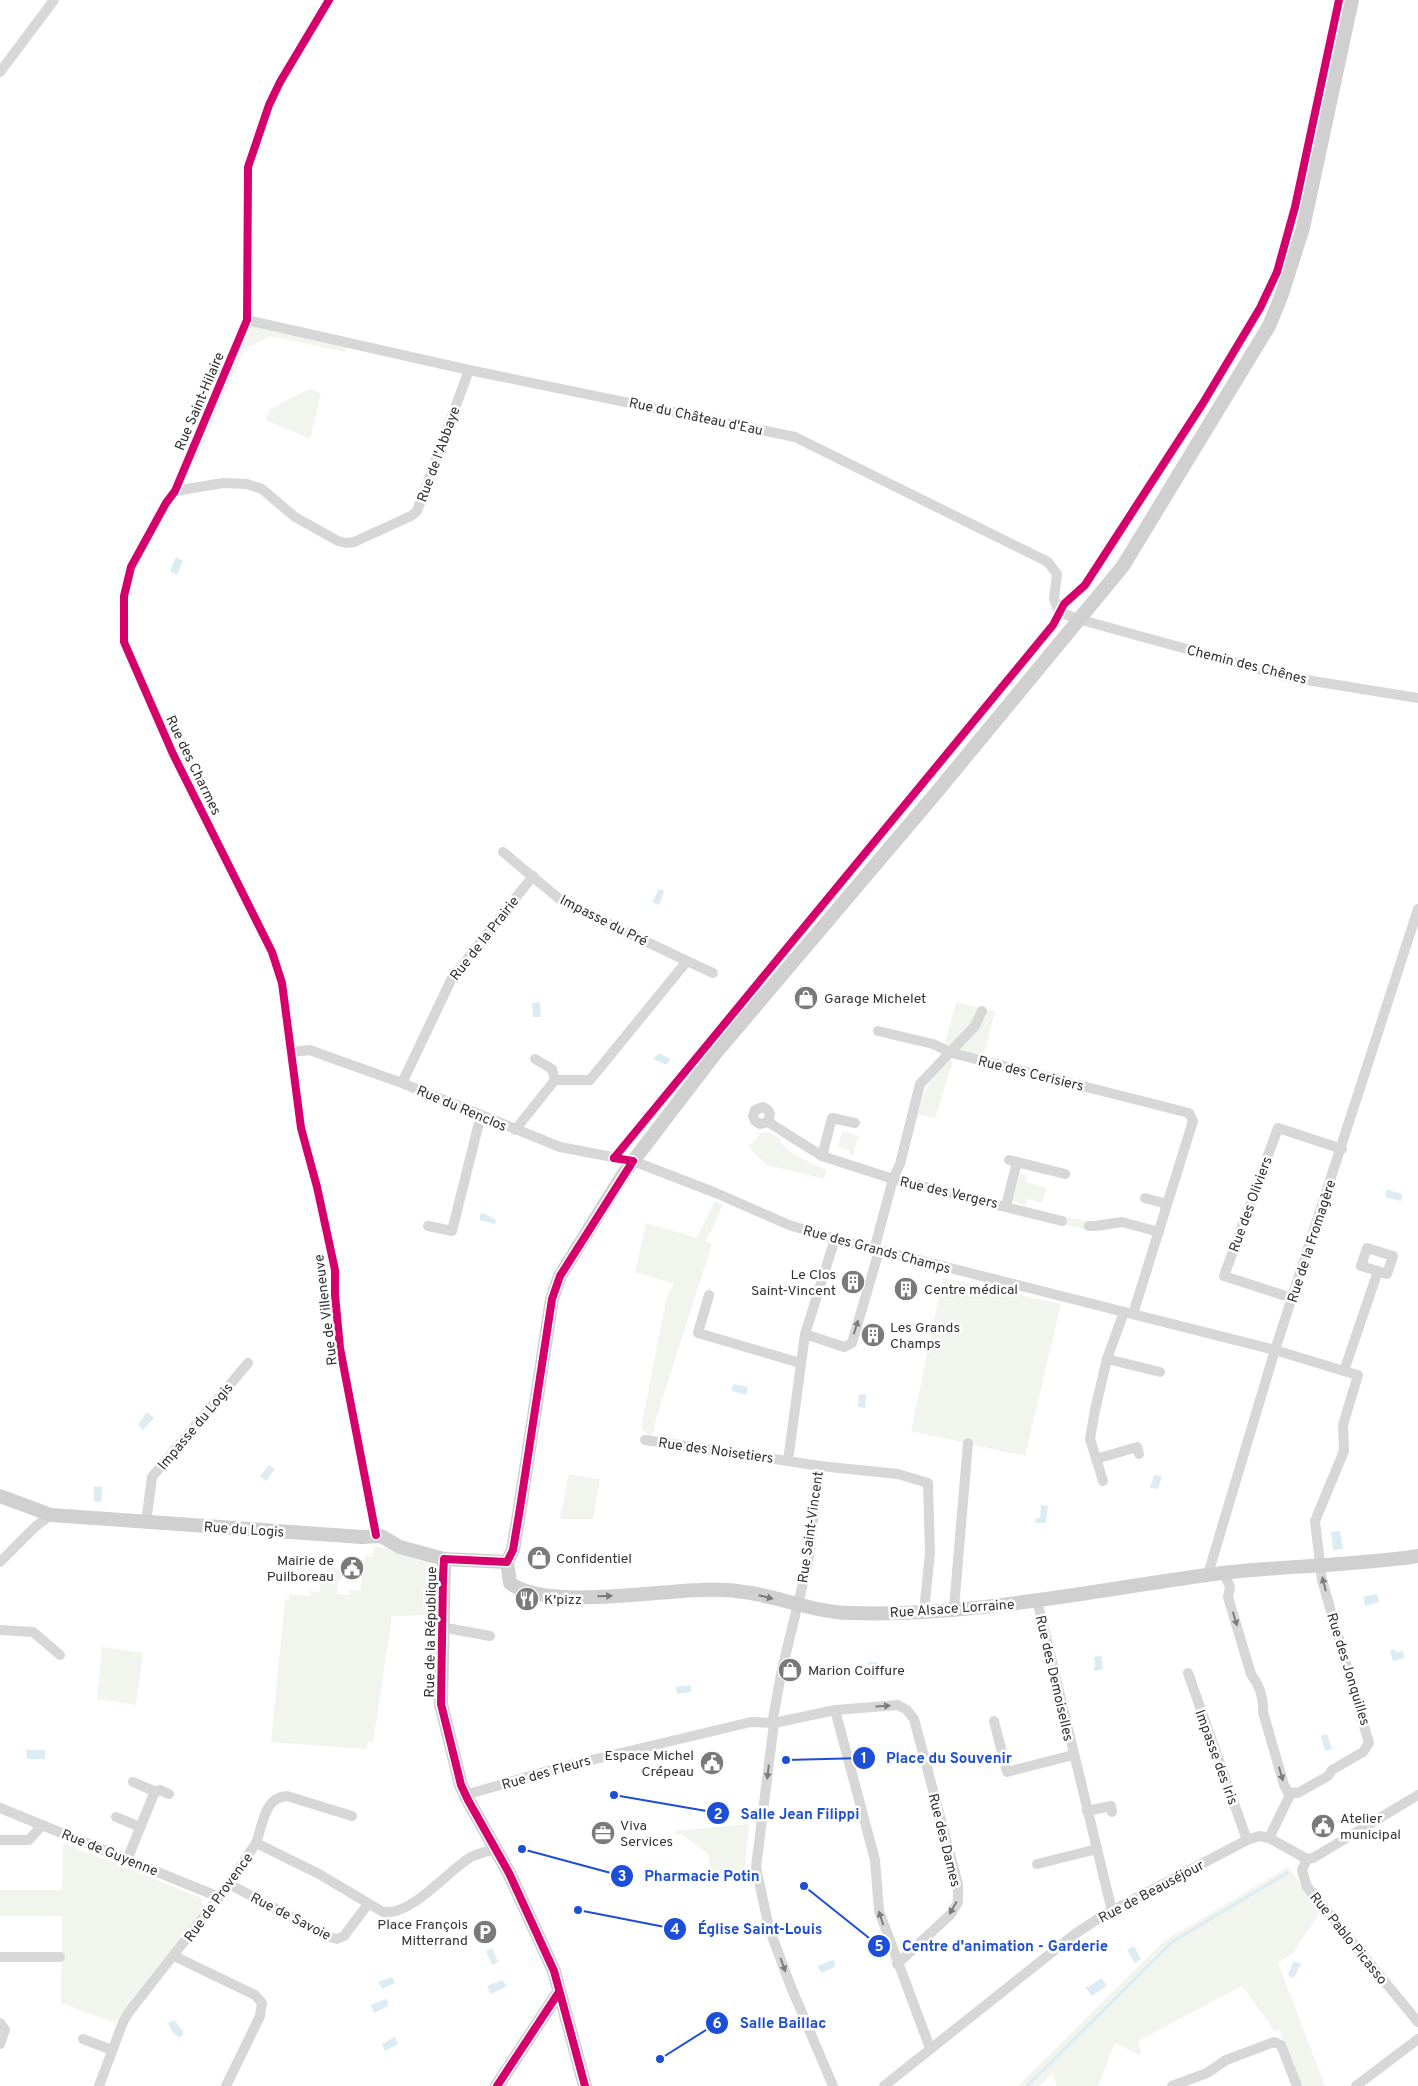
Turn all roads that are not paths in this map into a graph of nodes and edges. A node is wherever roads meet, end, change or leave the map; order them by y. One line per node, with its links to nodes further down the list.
1 (54, 0): 4 (street)
2 (329, 0): 5 (street)
3 (1352, 0): 8 (main road)
4 (0, 72)
5 (247, 320): 6 (street, Rue du Château d'Eau); 7 (street, Rue Saint-Hilaire)
6 (469, 370): 7 (street, Rue de l'Abbaye); 8 (street, Rue du Château d'Eau)
7 (176, 491): 17 (street, Rue des Charmes)
8 (1078, 619): 9 (street, Chemin des Chênes); 28 (main road)
9 (1418, 698)
10 (503, 852): 11 (street, Impasse du Pré)
11 (533, 876): 13 (street, Impasse du Pré); 21 (street, Rue de la Prairie)
12 (1418, 909): 26 (street, Rue de la Fromagère)
13 (687, 961): 14 (street, Impasse du Pré); 20 (street)
14 (712, 973)
15 (982, 1010): 18 (street, Rue des Vergers)
16 (878, 1031): 18 (street, Rue des Cerisiers)
17 (292, 1052): 21 (street, Rue du Renclos); 61 (street, Rue de Villeneuve)
18 (952, 1053): 30 (street, Rue des Vergers); 32 (street, Rue des Cerisiers)
19 (535, 1059): 20 (street)
20 (555, 1080): 25 (street)
21 (402, 1083): 22 (street, Rue du Renclos)
22 (481, 1115): 25 (street, Rue du Renclos); 35 (street)
23 (768, 1122): 27 (street, Rue des Vergers)
24 (855, 1123): 27 (street)
25 (516, 1130): 28 (street, Rue du Renclos)
26 (1342, 1149): 42 (street, Rue de la Fromagère); 42 (street, Rue des Oliviers)
27 (822, 1156): 30 (street, Rue des Vergers)
28 (633, 1161): 38 (street, Rue des Grands Champs); 65 (main road)
29 (1065, 1174): 33 (street, Rue des Vergers)
30 (893, 1179): 33 (street, Rue des Vergers); 39 (street, Rue des Vergers)
31 (1145, 1198): 32 (street)
32 (1168, 1204): 37 (street)
33 (1006, 1206): 34 (street, Rue des Vergers)
34 (1062, 1220)
35 (428, 1226)
36 (1090, 1226): 37 (street)
37 (1159, 1232): 43 (street)
38 (835, 1239): 39 (street, Rue des Grands Champs); 44 (street)
39 (877, 1250): 43 (street, Rue des Grands Champs); 44 (street, Rue des Vergers, one-way to 39)
40 (1378, 1271): 49 (street)
41 (709, 1295): 48 (street)
42 (1292, 1298): 45 (street, Rue de la Fromagère)
43 (1128, 1313): 45 (street, Rue des Grands Champs); 46 (street)
44 (806, 1334): 48 (street)
45 (1275, 1350): 49 (street, Rue des Grands Champs); 68 (street, Rue de la Fromagère)
46 (1107, 1359): 50 (street); 54 (street)
47 (248, 1363): 60 (street, Impasse du Logis)
48 (800, 1363): 55 (street)
49 (1344, 1371): 66 (street)
50 (1160, 1372)
51 (646, 1440): 55 (street, Rue des Noisetiers)
52 (968, 1443): 71 (street)
53 (1139, 1454): 54 (street)
54 (1096, 1459): 57 (street)
55 (788, 1460): 56 (street, Rue Saint-Vincent)
56 (820, 1466): 70 (street, Rue Saint-Vincent); 72 (street)
57 (1103, 1481)
58 (0, 1496): 59 (main road, Rue du Logis)
59 (46, 1514): 60 (main road, Rue du Logis); 64 (street)
60 (146, 1523): 61 (main road, Rue du Logis)
61 (376, 1535): 63 (main road, Rue du Logis)
62 (1418, 1556): 66 (main road, Rue Alsace Lorraine)
63 (444, 1559): 65 (main road, Rue de la République); 73 (main road, Rue de la République)
64 (0, 1562)
65 (507, 1562): 70 (main road, Rue Alsace Lorraine, one-way to 70)
66 (1320, 1565): 67 (main road, Rue Alsace Lorraine); 84 (street, Rue des Jonquilles, one-way to 66)
67 (1224, 1572): 68 (main road, Rue Alsace Lorraine); 84 (street, one-way to 84)
68 (1208, 1574): 69 (main road, Rue Alsace Lorraine)
69 (1037, 1600): 71 (main road, Rue Alsace Lorraine); 81 (street, Rue des Demoiselles)
70 (798, 1604): 72 (main road, Rue Alsace Lorraine); 80 (street, Rue Saint-Vincent)
71 (954, 1608): 72 (main road, Rue Alsace Lorraine)
72 (924, 1611)
73 (441, 1626): 75 (street); 86 (main road, Rue de la République)
74 (0, 1630): 76 (street)
75 (490, 1636)
76 (60, 1655)
77 (1188, 1673): 97 (street, Impasse des Iris)
78 (835, 1710): 80 (street, Rue des Dames); 111 (street, one-way to 78); 111 (street, Rue des Dames, one-way to 111)
79 (994, 1721): 81 (street, Rue des Demoiselles)
80 (773, 1724): 86 (street, Rue des Fleurs); 126 (street, Rue Saint-Vincent, one-way to 126)
81 (1073, 1755): 89 (street, Rue des Demoiselles)
82 (133, 1782): 83 (street)
83 (155, 1791): 85 (street); 94 (street)
84 (1291, 1793): 95 (street)
85 (169, 1794)
86 (465, 1795): 99 (main road, Rue de la République)
87 (1418, 1795): 101 (street)
88 (0, 1808): 93 (street, Rue de Guyenne)
89 (1087, 1811): 90 (street); 100 (street, Rue des Demoiselles)
90 (1112, 1812)
91 (352, 1816): 98 (street)
92 (116, 1818): 94 (street)
93 (42, 1825): 96 (street); 102 (street, Rue de Guyenne)
94 (140, 1827): 102 (street)
95 (1269, 1838): 97 (street, Rue de Beauséjour); 101 (street)
96 (0, 1840)
97 (1247, 1840): 107 (street, Rue de Beauséjour)
98 (256, 1843): 104 (street, Rue de Provence); 106 (street, Rue de Provence)
99 (496, 1848): 106 (street, Rue de Provence); 112 (main road, Rue de la République)
100 (1097, 1849): 103 (street); 107 (street, Rue des Demoiselles)
101 (1307, 1859): 113 (street, Rue Pablo Picasso)
102 (127, 1860): 105 (street, Rue de Guyenne)
103 (1038, 1864)
104 (229, 1884): 105 (street, Rue de Provence); 106 (street, Rue de Savoie)
105 (219, 1897): 108 (street, Rue de Provence)
106 (368, 1904)
107 (1112, 1911): 120 (street, Rue de Beauséjour)
108 (174, 1956): 121 (street, Rue de Provence); 123 (street)
109 (0, 1957): 110 (street)
110 (60, 1957)
111 (897, 1964): 120 (street)
112 (559, 1992): 115 (main road); 116 (main road, Rue de la République)
113 (1418, 2022)
114 (0, 2023): 119 (street)
115 (538, 2024): 116 (main road); 124 (main road)
116 (568, 2028): 125 (main road, Rue de la République)
117 (83, 2039): 121 (street)
118 (1418, 2039): 130 (street)
119 (0, 2044)
120 (930, 2048): 127 (street, Rue de Beauséjour)
121 (112, 2050): 122 (street, Rue de Provence)
122 (98, 2086)
123 (226, 2086)
124 (497, 2086)
125 (585, 2086)
126 (833, 2086)
127 (884, 2086)
128 (1172, 2086): 129 (street)
129 (1297, 2086)
130 (1356, 2086)

